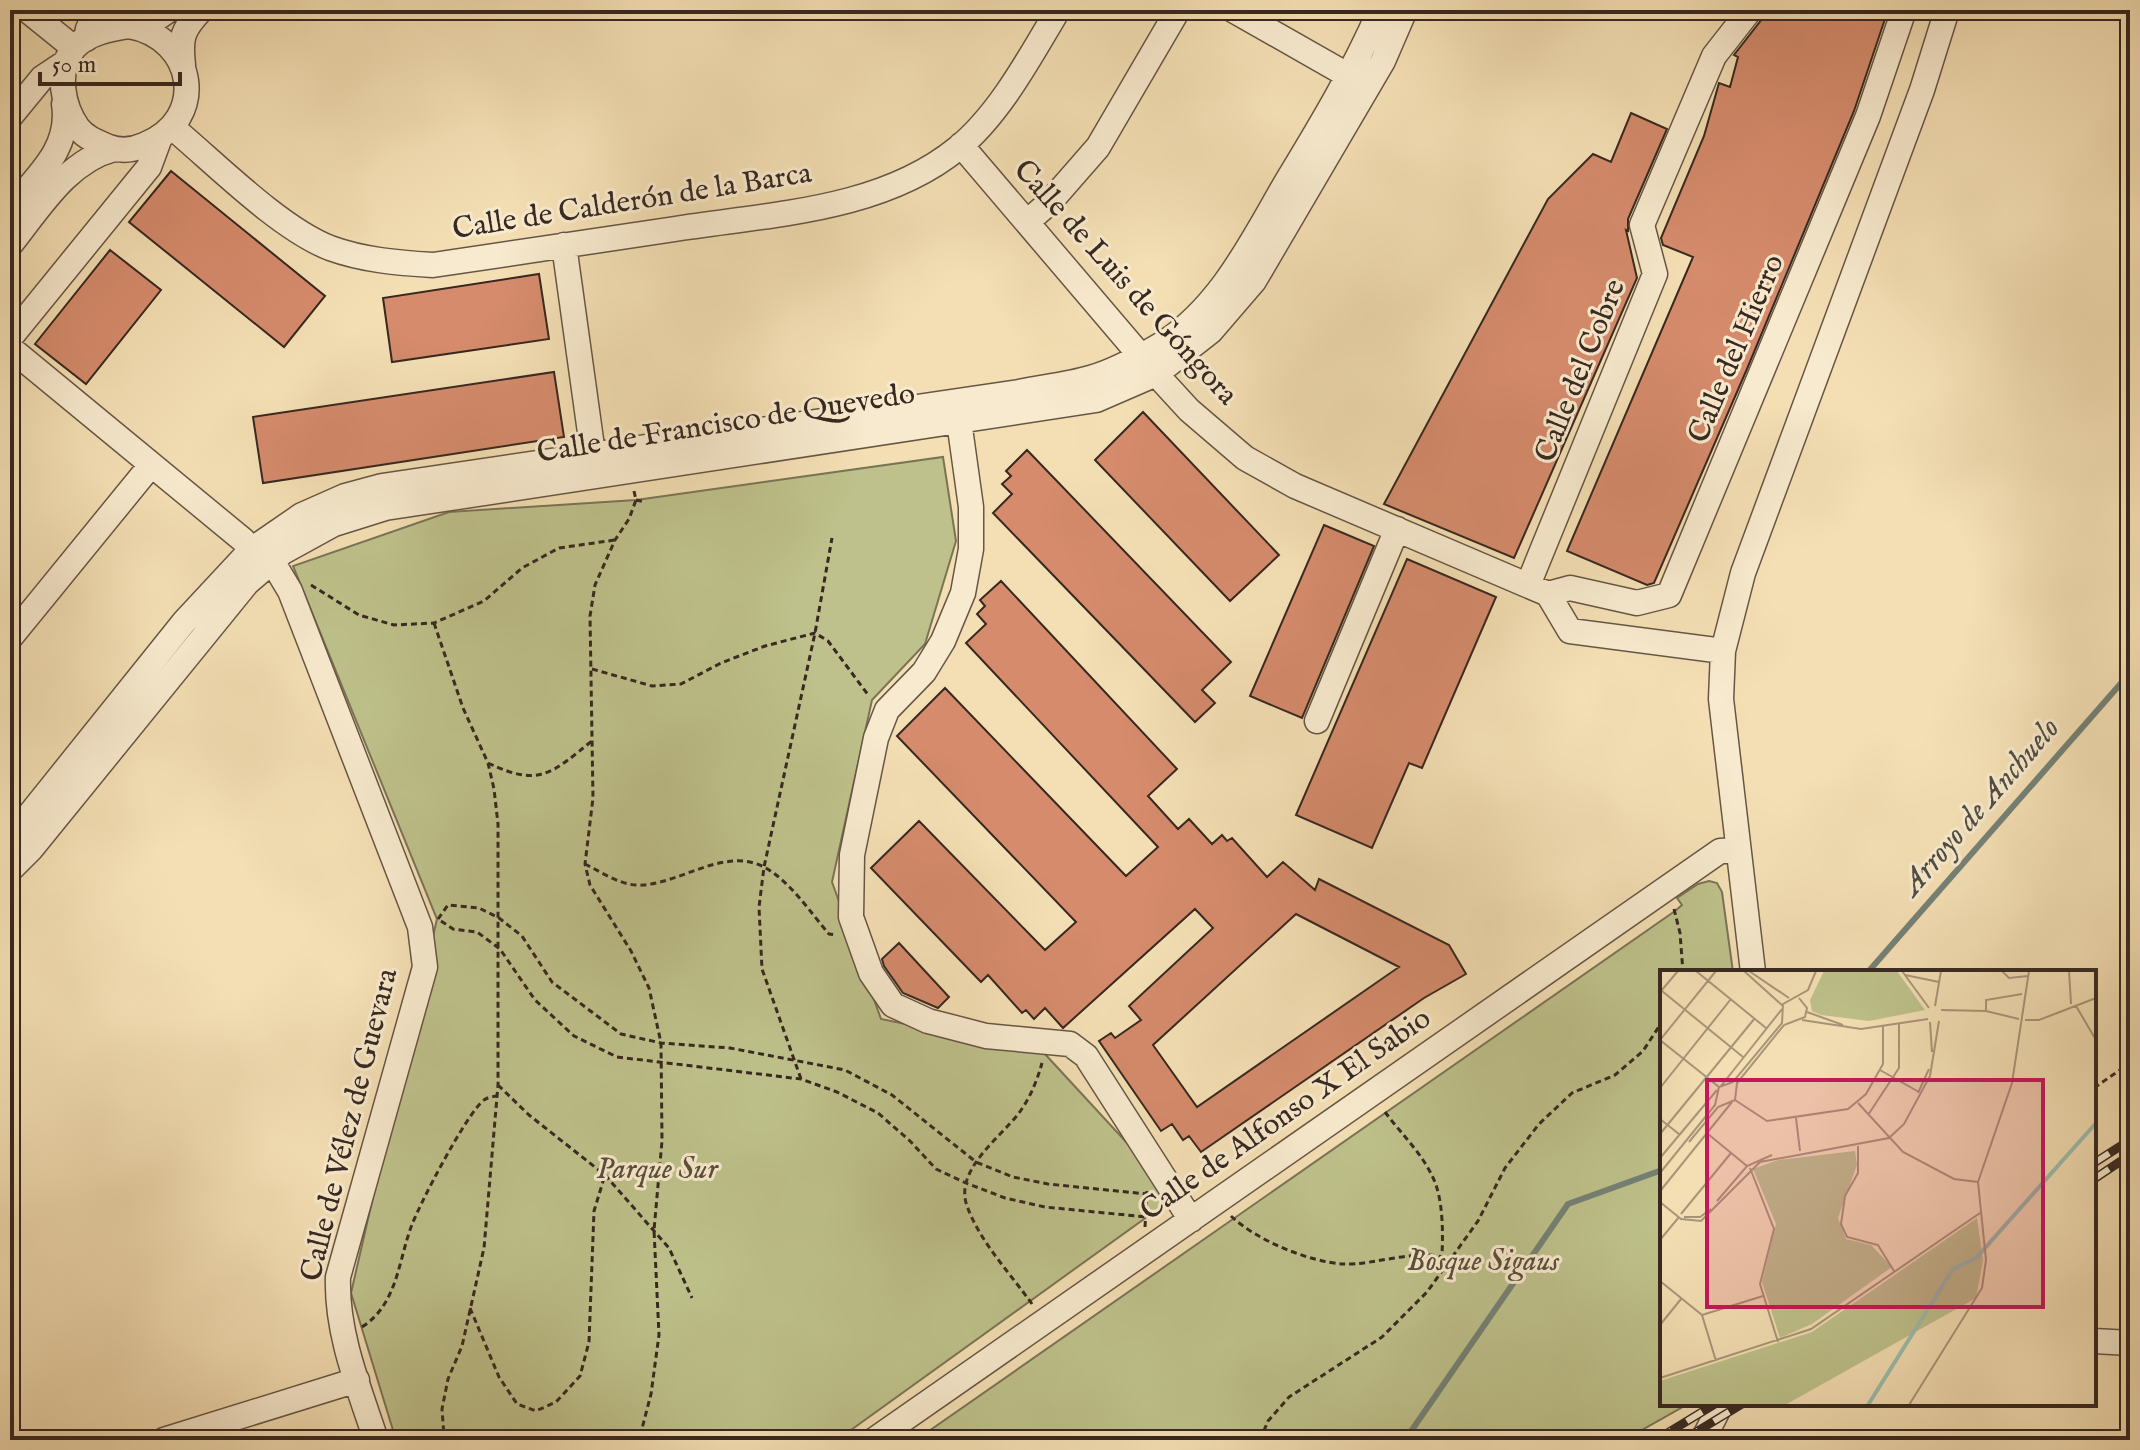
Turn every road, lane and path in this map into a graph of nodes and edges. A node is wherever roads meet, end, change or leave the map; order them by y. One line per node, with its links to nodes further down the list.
1 (27, 10): 14 (street)
2 (97, 10): 14 (street)
3 (169, 10): 13 (street)
4 (201, 10): 15 (street)
5 (1058, 10): 20 (street, Calle de Calderón de la Barca)
6 (1178, 10): 23 (street)
7 (1233, 10): 16 (street)
8 (1380, 10): 16 (street, Calle de Francisco de Quevedo)
9 (1405, 10): 28 (street, Calle de Francisco de Quevedo)
10 (1750, 10): 37 (street, Calle del Cobre)
11 (1904, 10): 37 (street, Calle del Hierro)
12 (1947, 10): 42 (street)
13 (143, 28): 14 (street); 15 (street)
14 (76, 50): 17 (street); 18 (street)
15 (183, 65): 19 (street)
16 (1349, 76): 28 (street, Calle de Francisco de Quevedo)
17 (64, 98): 21 (street); 22 (street)
18 (10, 117)
19 (166, 134): 21 (street); 25 (street, Calle de Calderón de la Barca); 26 (street)
20 (961, 145): 23 (street, Calle de Luis de Góngora); 25 (street, Calle de Calderón de la Barca)
21 (114, 149): 24 (street)
22 (10, 209)
23 (1027, 222): 28 (street, Calle de Luis de Góngora)
24 (10, 245)
25 (564, 245): 30 (street)
26 (10, 338)
27 (10, 348): 31 (street, Calle de Vélez de Guevara)
28 (1148, 365): 29 (street, Calle de Francisco de Quevedo); 30 (street, Calle de Francisco de Quevedo); 33 (street, Calle de Luis de Góngora)
29 (959, 421): 36 (street, Calle de Francisco de Quevedo); 44 (street)
30 (593, 454): 36 (street, Calle de Francisco de Quevedo)
31 (151, 465): 36 (street, Calle de Vélez de Guevara); 41 (street)
32 (645, 502): 35 (path)
33 (1397, 529): 37 (street, Calle de Luis de Góngora); 45 (street)
34 (832, 538): 40 (path)
35 (615, 540): 39 (path); 43 (path)
36 (262, 556): 38 (street, Calle de Vélez de Guevara); 48 (street, Calle de Francisco de Quevedo); 52 (street, Calle de Francisco de Quevedo)
37 (1538, 590): 42 (street)
38 (290, 591): 39 (path); 55 (street, Calle de Vélez de Guevara)
39 (434, 623): 47 (path)
40 (815, 633): 43 (path); 44 (path); 51 (path)
41 (10, 638)
42 (1723, 651): 49 (street)
43 (592, 669): 46 (path)
44 (887, 710): 61 (street)
45 (1317, 721)
46 (593, 740): 47 (path); 50 (path)
47 (488, 763): 54 (path)
48 (10, 839)
49 (1737, 850): 53 (street, Calle de Alfonso X El Sabio); 59 (street)
50 (585, 864): 51 (path); 62 (path)
51 (764, 867): 56 (path); 63 (path)
52 (10, 870)
53 (1664, 890): 58 (path); 69 (street, Calle de Alfonso X El Sabio)
54 (499, 918): 55 (path); 57 (path); 62 (path)
55 (429, 923): 57 (path); 86 (street, Calle de Vélez de Guevara)
56 (835, 925)
57 (500, 949): 65 (path); 67 (path)
58 (1683, 970)
59 (1753, 970)
60 (1660, 1025): 82 (path)
61 (1045, 1040): 71 (path); 78 (street)
62 (661, 1043): 63 (path); 65 (path)
63 (796, 1059): 66 (path); 71 (path)
64 (2130, 1063): 68 (path)
65 (661, 1064): 66 (path); 79 (path)
66 (801, 1079): 73 (path)
67 (498, 1085): 70 (path); 72 (path)
68 (2096, 1087)
69 (1371, 1094): 76 (street, Calle de Alfonso X El Sabio); 81 (path)
70 (496, 1096): 84 (path); 86 (path)
71 (976, 1162): 73 (path); 75 (path)
72 (605, 1175): 79 (path); 84 (path)
73 (966, 1183): 77 (path); 85 (path)
74 (1147, 1185): 75 (path)
75 (1147, 1194): 77 (path)
76 (1219, 1201): 78 (street, Calle de Alfonso X El Sabio); 81 (path)
77 (1146, 1217): 80 (path)
78 (1191, 1220): 95 (street, Calle de Alfonso X El Sabio)
79 (654, 1230): 83 (path); 94 (path)
80 (1145, 1233)
81 (1442, 1255): 82 (path)
82 (1451, 1261): 96 (path)
83 (692, 1298)
84 (470, 1308): 93 (path)
85 (1034, 1308)
86 (343, 1333): 89 (street, Calle de Vélez de Guevara)
87 (2096, 1341): 88 (street)
88 (2130, 1343)
89 (357, 1380): 91 (street); 92 (street, Calle de Vélez de Guevara)
90 (1720, 1406): 97 (street)
91 (164, 1440)
92 (376, 1440)
93 (447, 1440)
94 (639, 1440)
95 (874, 1440)
96 (1260, 1440)
97 (1703, 1440)

